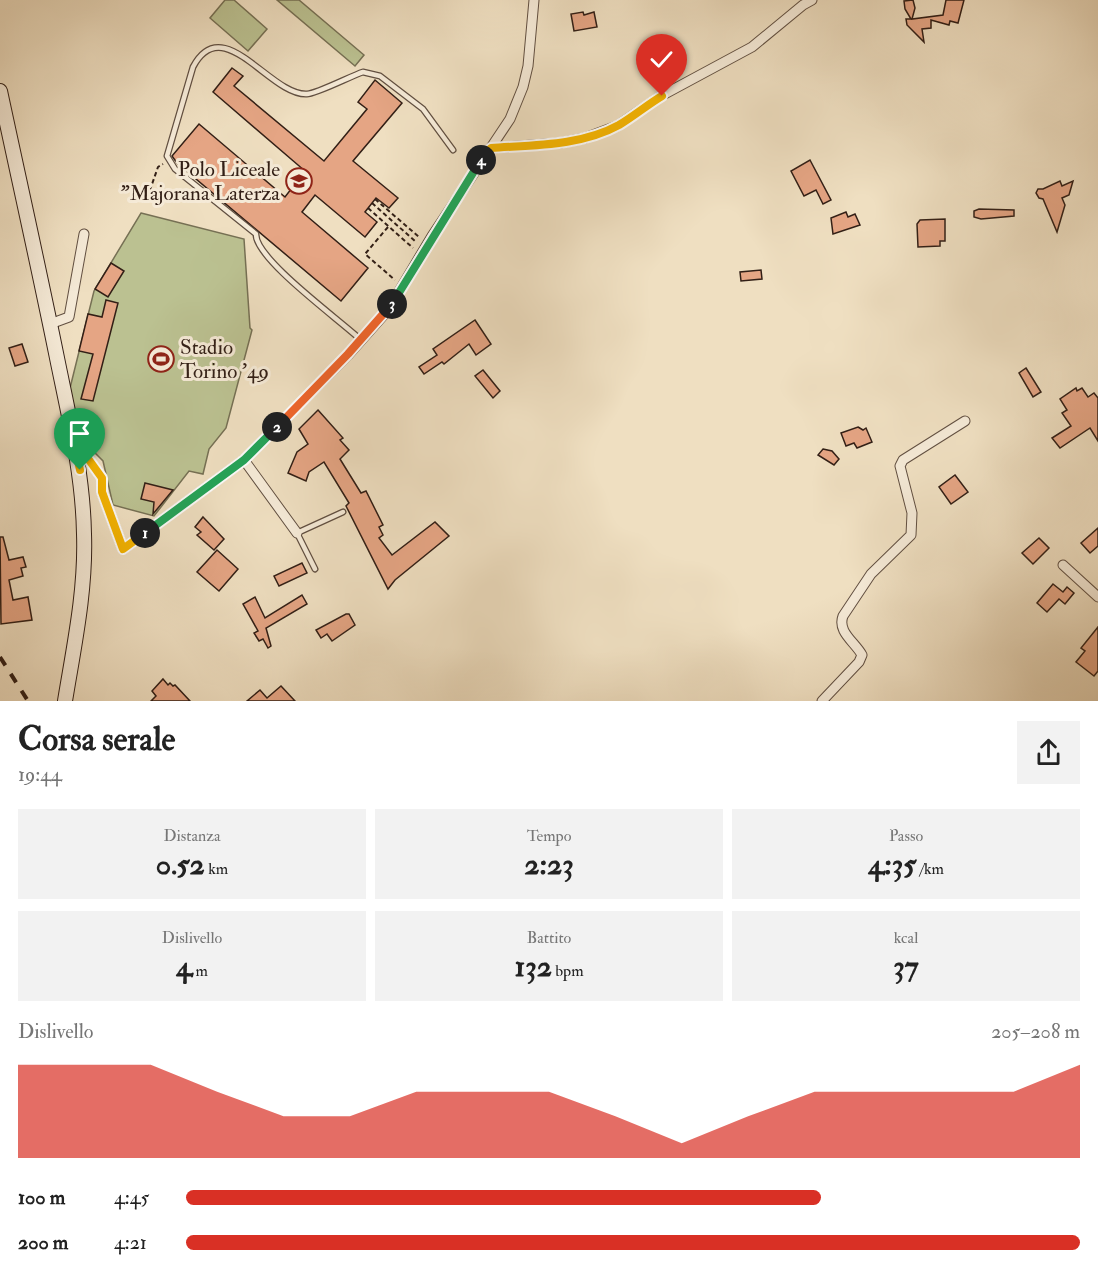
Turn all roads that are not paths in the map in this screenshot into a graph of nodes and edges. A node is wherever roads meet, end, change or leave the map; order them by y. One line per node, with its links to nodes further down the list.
1 (534, 0): 4 (street)
2 (812, 0): 4 (street)
3 (0, 91): 7 (main road)
4 (491, 148): 8 (street)
5 (453, 150): 8 (lane)
6 (84, 234): 7 (street)
7 (50, 324): 10 (main road)
8 (361, 340): 11 (street)
9 (965, 421): 18 (street)
10 (75, 447): 11 (street); 17 (main road)
11 (244, 460): 13 (street)
12 (343, 512): 13 (lane)
13 (297, 533): 15 (lane)
14 (1063, 565): 16 (street)
15 (315, 569)
16 (1098, 597)
17 (65, 701)
18 (822, 701)

